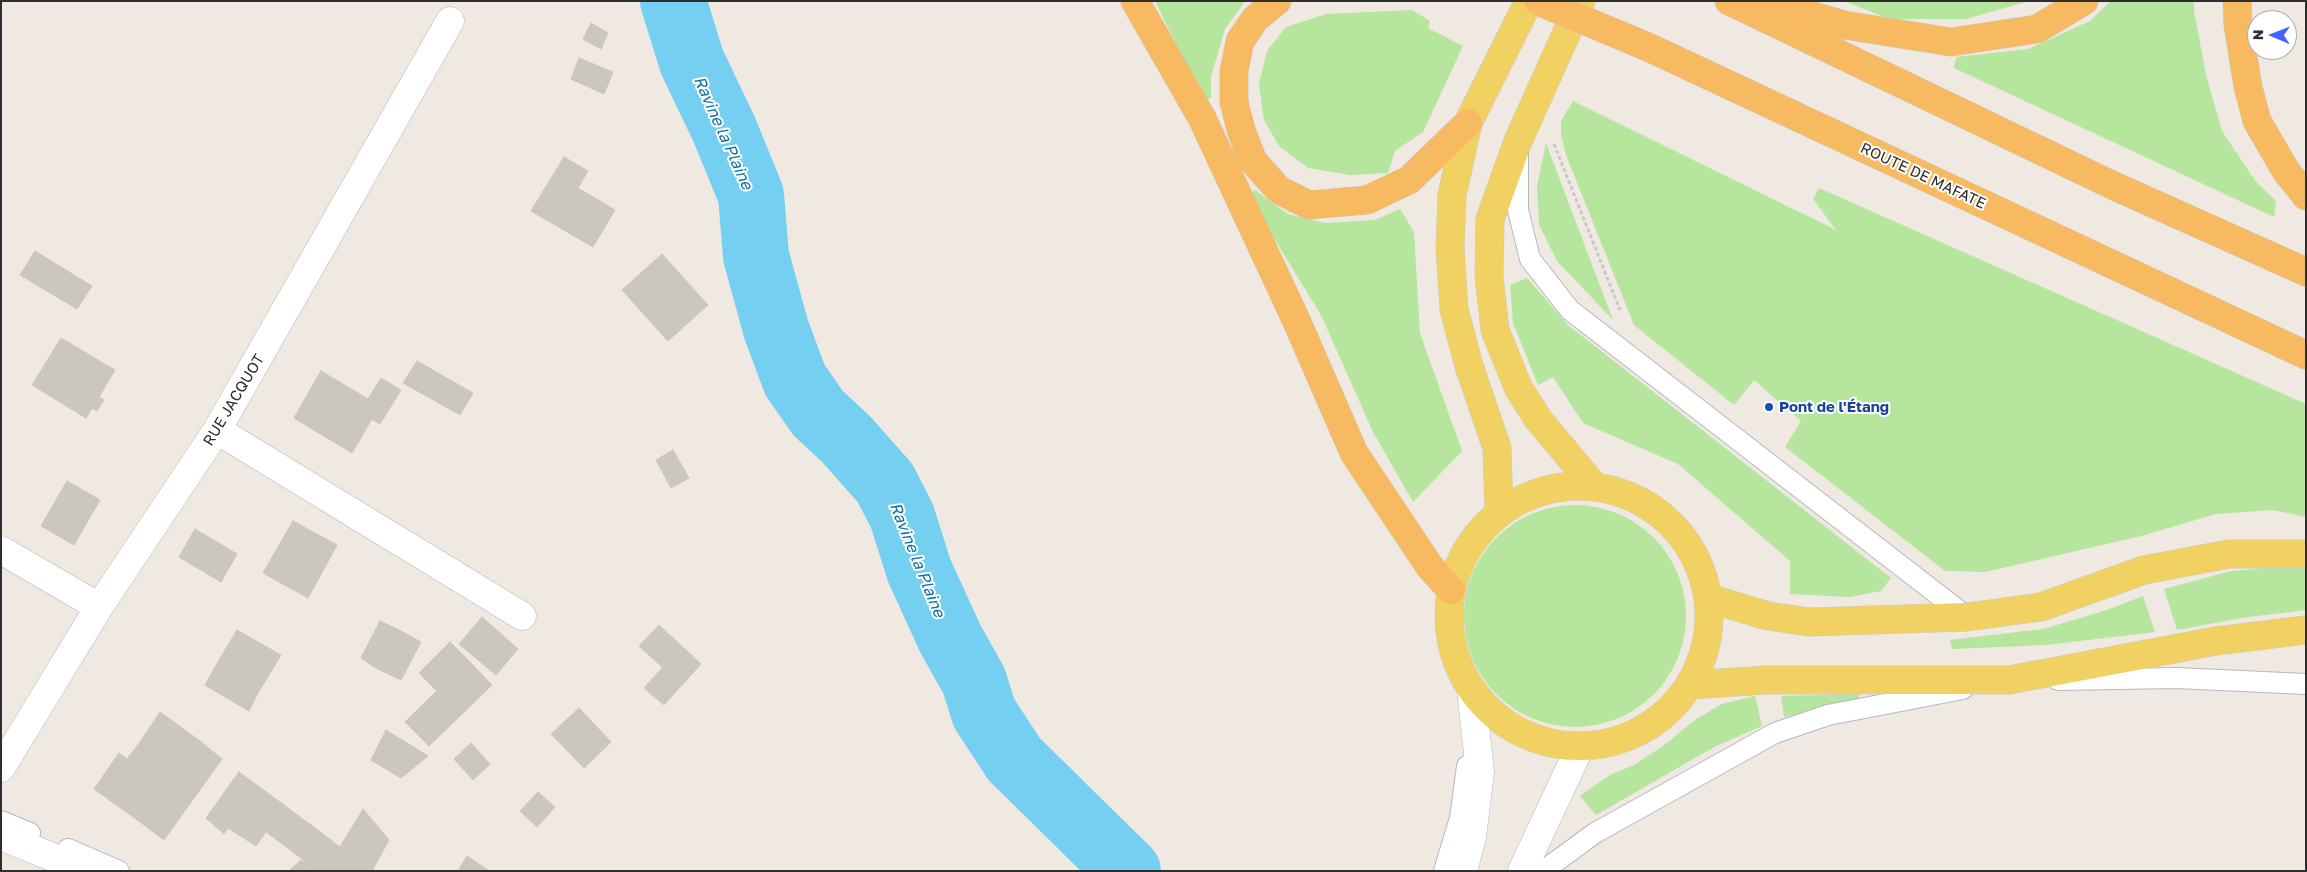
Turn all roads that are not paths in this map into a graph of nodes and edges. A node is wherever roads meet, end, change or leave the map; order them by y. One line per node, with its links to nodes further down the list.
1 (1135, 1): 21 (highway)
2 (1277, 1): 11 (highway)
3 (1529, 1): 11 (main road)
4 (1538, 1): 15 (highway, ROUTE DE MAFATE, bridge)
5 (1581, 1): 12 (main road)
6 (1729, 1): 14 (highway)
7 (1762, 1): 8 (highway)
8 (2084, 1)
9 (2236, 1): 13 (highway)
10 (450, 21): 16 (street, RUE JACQUOT)
11 (1468, 123): 18 (main road)
12 (1518, 141): 17 (main road); 25 (lane)
13 (2306, 196)
14 (2306, 272)
15 (2306, 355)
16 (217, 430): 23 (street, RUE JACQUOT); 24 (street)
17 (1593, 485): 18 (main road); 22 (main road)
18 (1500, 511): 21 (main road)
19 (1, 550): 23 (street)
20 (2306, 554): 25 (main road)
21 (1451, 590): 31 (main road)
22 (1708, 598): 25 (main road); 29 (main road)
23 (99, 607): 33 (street, RUE JACQUOT)
24 (522, 616)
25 (1967, 617)
26 (2306, 630): 27 (main road)
27 (2110, 670): 28 (main road); 30 (lane)
28 (2009, 680): 29 (main road); 41 (lane)
29 (1690, 684): 32 (main road)
30 (2306, 684)
31 (1471, 689): 32 (main road); 38 (lane); 39 (street)
32 (1580, 747): 40 (street)
33 (1, 768)
34 (1, 821): 37 (lane)
35 (1, 836): 36 (street)
36 (86, 871)
37 (119, 871)
38 (1444, 871)
39 (1463, 871)
40 (1522, 871)
41 (1544, 871)

